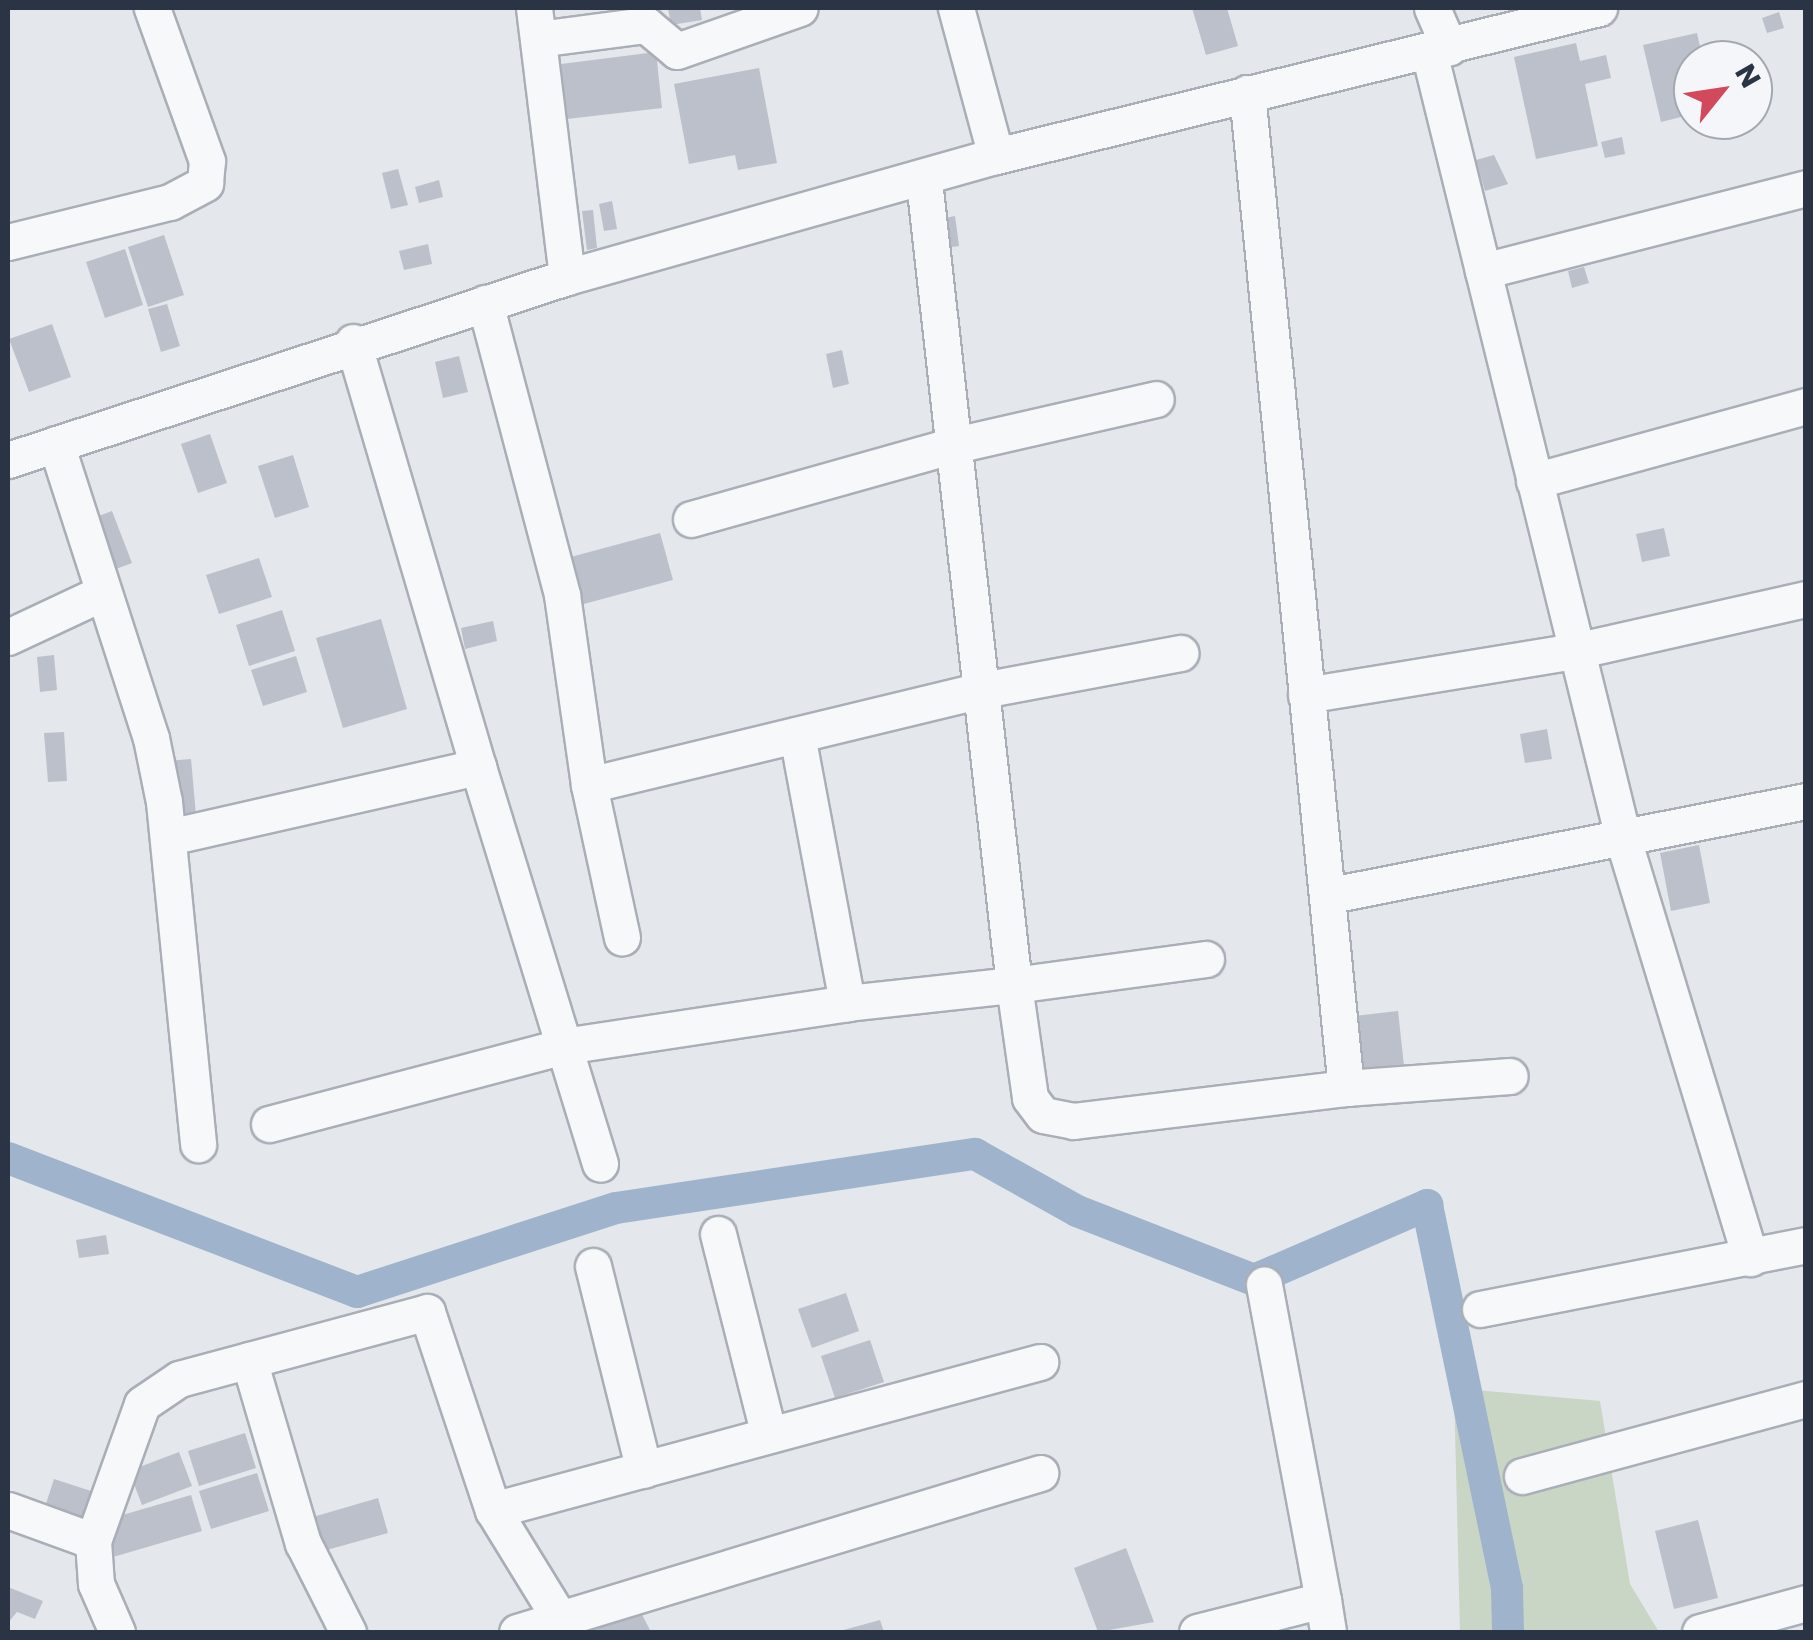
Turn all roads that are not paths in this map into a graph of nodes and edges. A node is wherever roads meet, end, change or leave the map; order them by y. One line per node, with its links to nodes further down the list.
1 (152, 8): 12 (street)
2 (800, 8): 6 (street)
3 (956, 8): 9 (street)
4 (1432, 8): 7 (street)
5 (1599, 8): 7 (street)
6 (536, 23): 14 (street)
7 (1439, 49): 8 (street); 13 (street)
8 (1247, 93): 9 (street); 30 (street)
9 (996, 156): 10 (street)
10 (924, 181): 14 (street); 20 (street)
11 (1806, 188): 13 (street)
12 (8, 242)
13 (1483, 272): 22 (street)
14 (568, 277): 15 (street)
15 (485, 303): 16 (street); 33 (street)
16 (353, 342): 19 (street); 32 (street)
17 (1156, 399): 20 (street)
18 (1806, 406): 22 (street)
19 (56, 444): 21 (street); 24 (street)
20 (951, 446): 23 (street); 29 (street)
21 (8, 460)
22 (1534, 481): 27 (street)
23 (691, 519)
24 (102, 592): 26 (street); 35 (street)
25 (1806, 600): 27 (street)
26 (8, 637)
27 (1575, 652): 30 (street); 36 (street)
28 (1180, 653): 29 (street)
29 (977, 691): 31 (street); 40 (street)
30 (1306, 695): 37 (street)
31 (797, 735): 33 (street); 41 (street)
32 (478, 768): 35 (street); 42 (street)
33 (590, 785): 38 (street)
34 (1806, 801): 36 (street)
35 (168, 837): 46 (street)
36 (1624, 842): 37 (street); 50 (street)
37 (1331, 896): 44 (street)
38 (622, 937)
39 (1206, 959): 40 (street)
40 (1014, 985): 41 (street); 44 (street)
41 (847, 1003): 42 (street)
42 (564, 1046): 45 (street); 47 (street)
43 (1510, 1076): 44 (street)
44 (1346, 1088)
45 (269, 1124)
46 (198, 1144)
47 (600, 1164)
48 (718, 1234): 57 (street)
49 (1806, 1245): 50 (street)
50 (1750, 1258): 53 (street)
51 (593, 1266): 58 (street)
52 (1264, 1284): 65 (street)
53 (1480, 1309)
54 (250, 1360): 62 (street); 63 (street); 68 (street)
55 (1040, 1362): 57 (street)
56 (1806, 1399): 60 (street)
57 (769, 1435): 58 (street)
58 (644, 1470): 62 (street)
59 (1040, 1473): 66 (street)
60 (1522, 1476)
61 (8, 1510): 63 (street)
62 (493, 1510): 66 (street)
63 (93, 1541): 67 (street)
64 (1806, 1604): 71 (street)
65 (1325, 1616): 70 (street)
66 (564, 1625): 69 (street)
67 (117, 1632)
68 (348, 1632)
69 (517, 1632)
70 (1196, 1632)
71 (1700, 1632)

